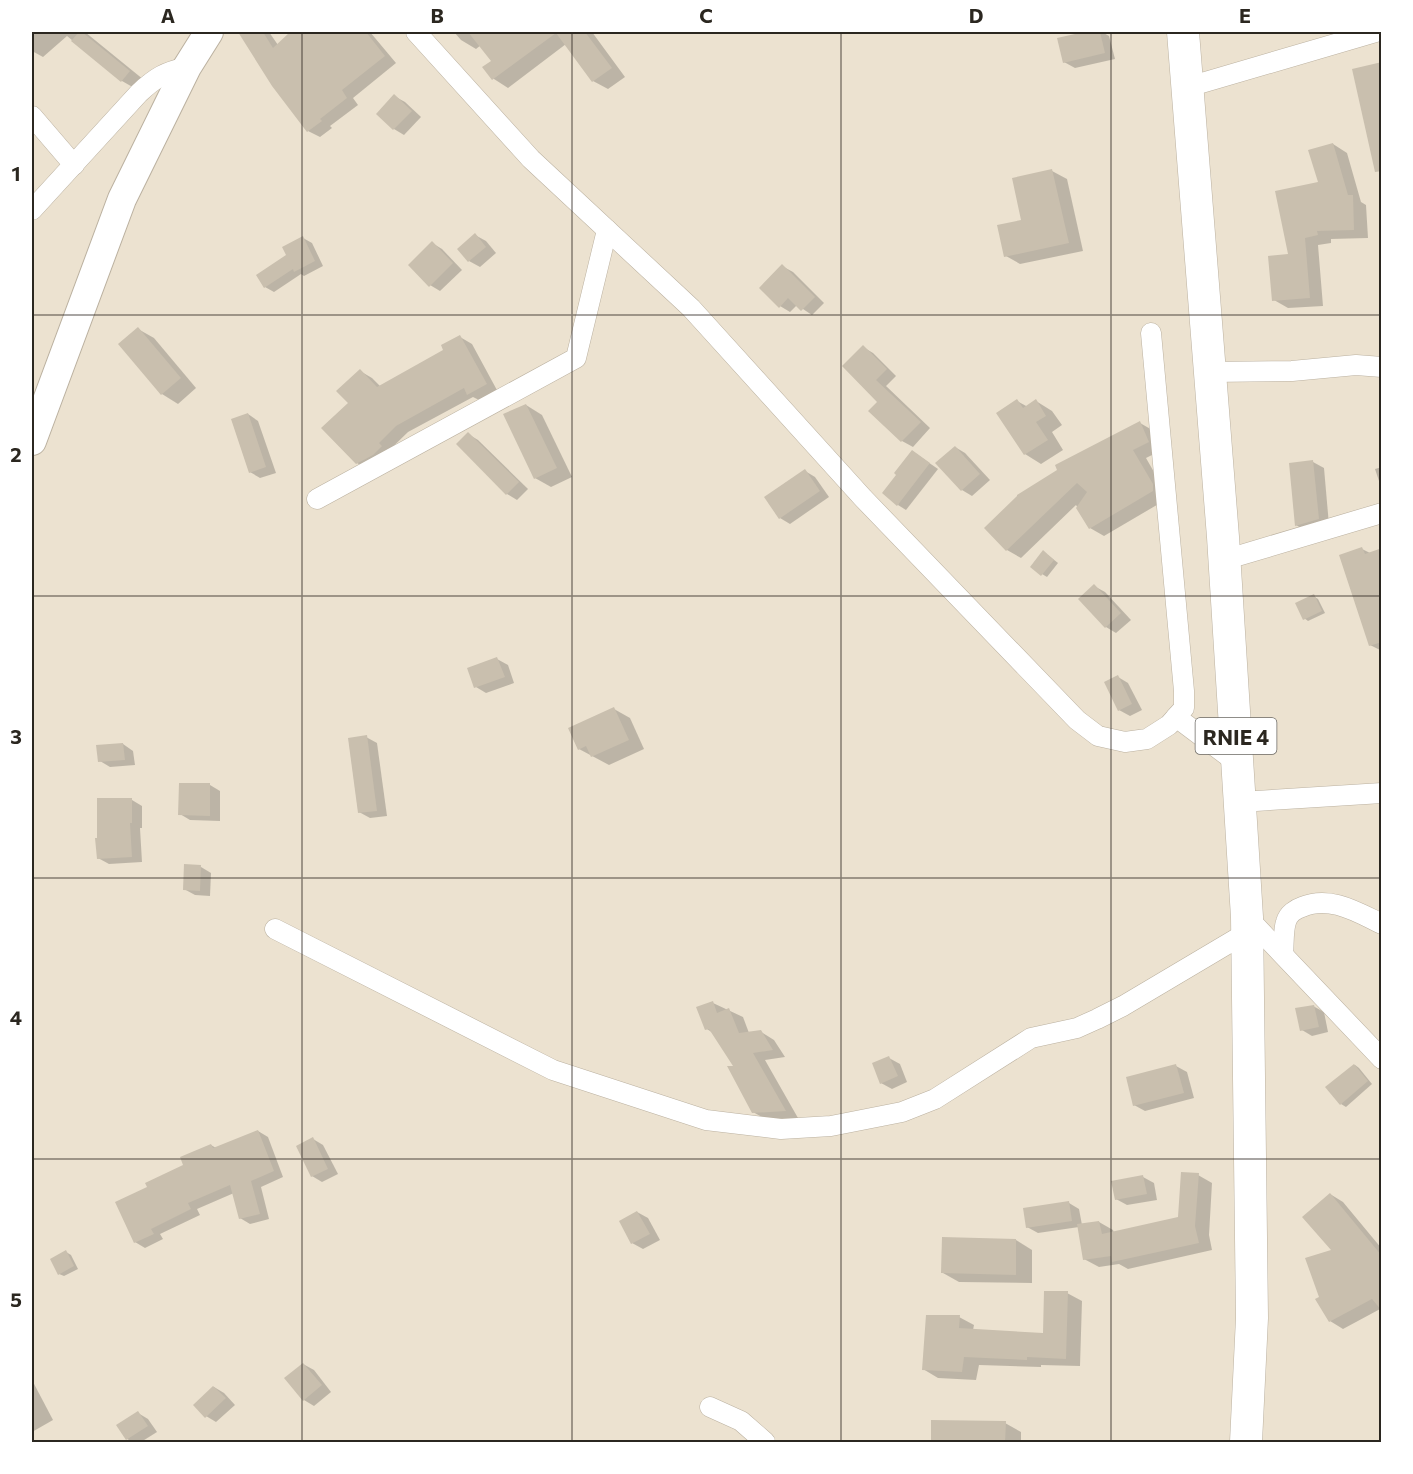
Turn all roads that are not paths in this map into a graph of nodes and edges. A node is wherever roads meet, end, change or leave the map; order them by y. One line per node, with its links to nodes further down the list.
1 (208, 32): 5 (main road)
2 (416, 32): 10 (street)
3 (1184, 32): 6 (main road, RNIE 4)
4 (1376, 32): 6 (street)
5 (187, 68): 8 (street); 14 (main road)
6 (1188, 87): 13 (main road, RNIE 4)
7 (32, 116): 8 (street)
8 (74, 165): 9 (street)
9 (32, 210)
10 (607, 230): 15 (street); 18 (street)
11 (1151, 333): 18 (street)
12 (1382, 367): 13 (street)
13 (1210, 372): 17 (main road, RNIE 4)
14 (32, 441)
15 (317, 499)
16 (1382, 513): 17 (street)
17 (1224, 560): 19 (main road, RNIE 4)
18 (1176, 717): 19 (street)
19 (1236, 762): 21 (main road, RNIE 4)
20 (1382, 793): 21 (street)
21 (1240, 802): 23 (main road, RNIE 4)
22 (1382, 924): 25 (street)
23 (1246, 925): 24 (street); 25 (street); 29 (main road, RNIE 4)
24 (275, 929)
25 (1283, 954): 26 (street)
26 (1382, 1059)
27 (710, 1407): 28 (street)
28 (765, 1443)
29 (1246, 1443)

